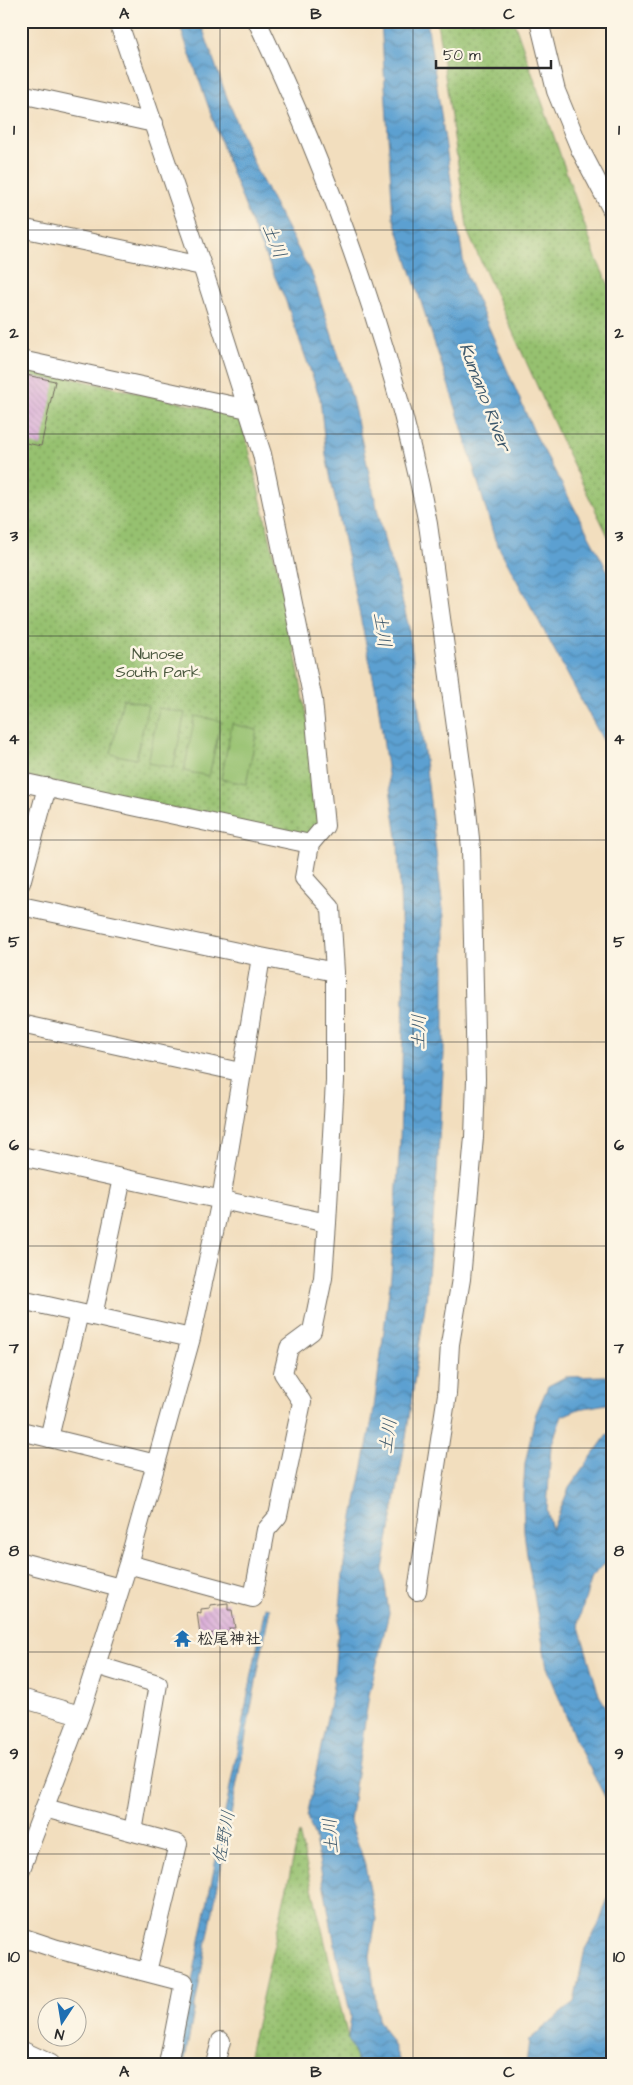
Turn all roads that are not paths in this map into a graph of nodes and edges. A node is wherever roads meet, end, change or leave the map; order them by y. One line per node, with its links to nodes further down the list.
1 (118, 21): 5 (street)
2 (258, 21): 33 (street)
3 (539, 21): 6 (street)
4 (21, 94): 5 (street)
5 (154, 124): 8 (street)
6 (612, 210)
7 (21, 228): 8 (street)
8 (202, 266): 10 (street)
9 (21, 360): 10 (street)
10 (248, 409): 13 (street)
11 (21, 782): 12 (street)
12 (47, 787): 13 (street); 14 (street)
13 (310, 844): 17 (street)
14 (21, 883)
15 (21, 906): 16 (street)
16 (261, 957): 17 (street); 19 (street)
17 (335, 972): 23 (street)
18 (21, 1024): 19 (street)
19 (240, 1072): 22 (street)
20 (21, 1156): 21 (street)
21 (122, 1178): 22 (street); 25 (street)
22 (221, 1200): 23 (street); 26 (street)
23 (327, 1223): 31 (street)
24 (21, 1300): 25 (street)
25 (86, 1315): 26 (street); 28 (street)
26 (191, 1338): 29 (street)
27 (21, 1431): 28 (street)
28 (49, 1438): 29 (street)
29 (156, 1464): 31 (street)
30 (21, 1562): 32 (street)
31 (128, 1564): 32 (street)
32 (120, 1588): 34 (street)
33 (417, 1591)
34 (96, 1664): 36 (street); 38 (street)
35 (21, 1698): 36 (street)
36 (80, 1715): 37 (street)
37 (45, 1808): 38 (street); 39 (street)
38 (133, 1832): 42 (street)
39 (28, 1834): 40 (street)
40 (21, 1870)
41 (21, 1937): 42 (street)
42 (147, 1972): 46 (street)
43 (221, 2041): 47 (street)
44 (21, 2050): 45 (street)
45 (51, 2064)
46 (168, 2064)
47 (215, 2064)

